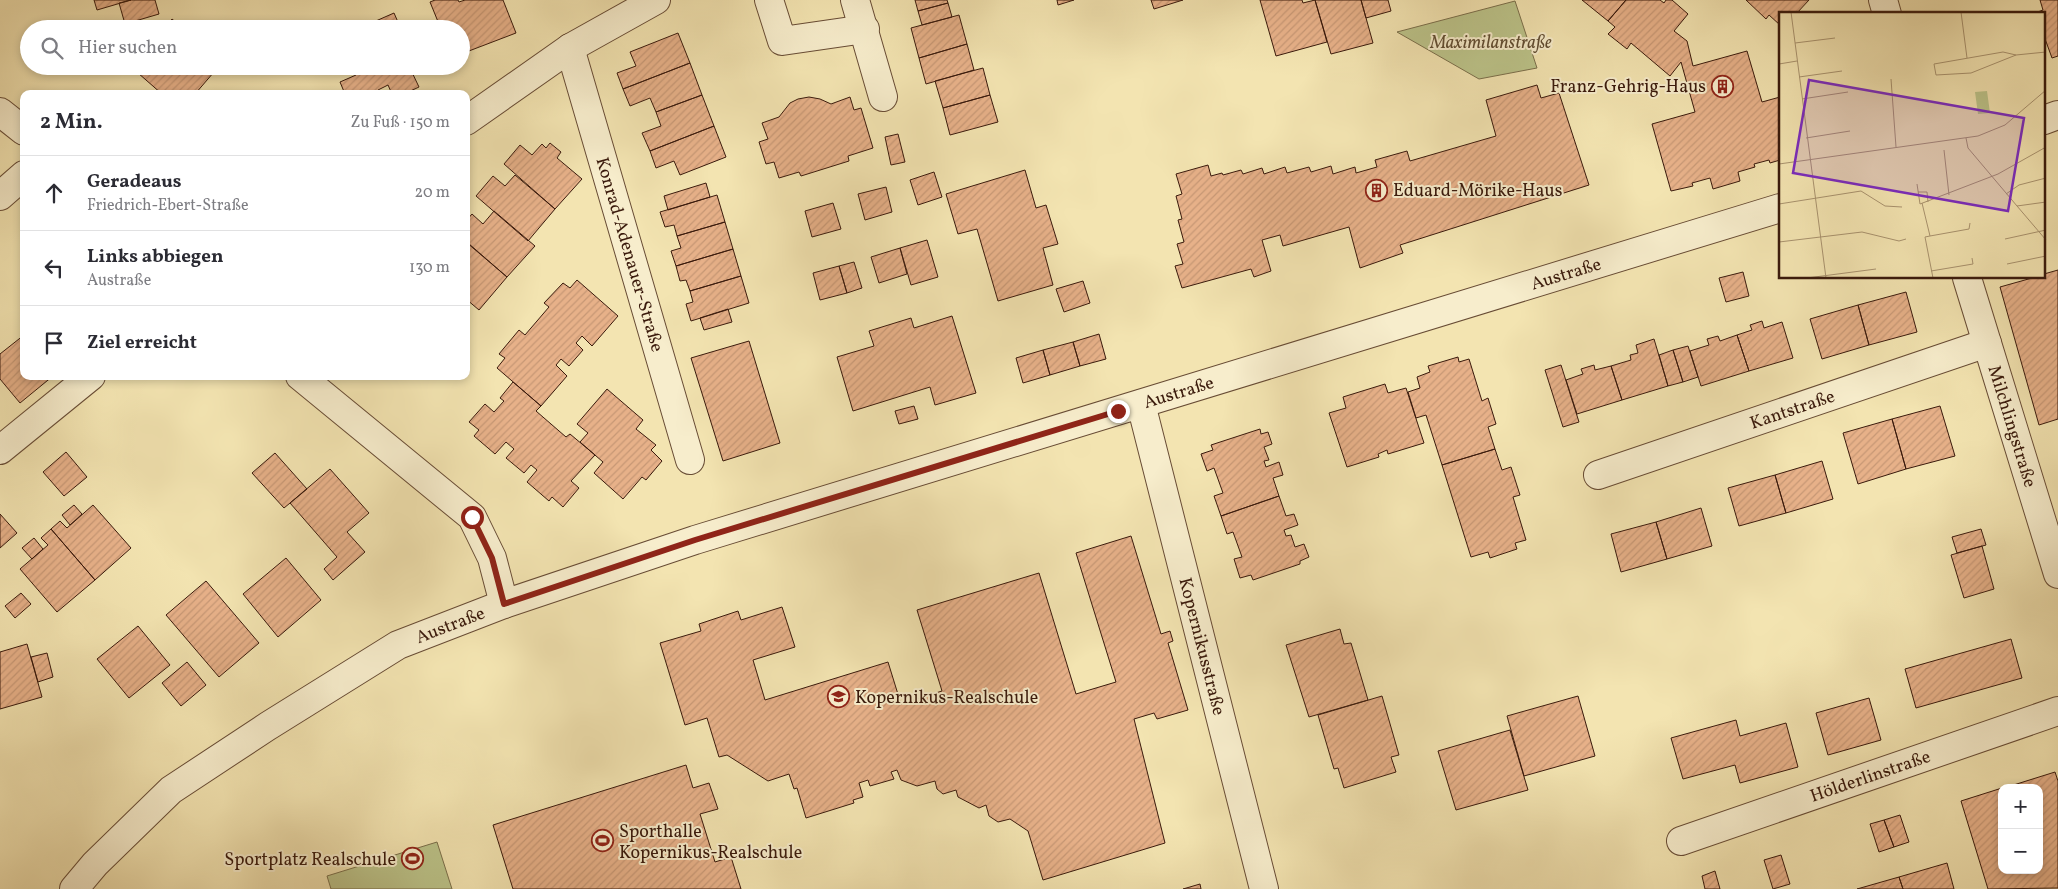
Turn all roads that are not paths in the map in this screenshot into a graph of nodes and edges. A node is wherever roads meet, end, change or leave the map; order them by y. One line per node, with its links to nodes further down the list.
1 (656, 0): 5 (street)
2 (769, 0): 4 (street)
3 (855, 0): 4 (street)
4 (865, 29): 6 (street)
5 (570, 48): 9 (street); 21 (street, Konrad-Adenauer-Straße)
6 (883, 97)
7 (0, 112): 11 (street)
8 (2058, 115): 10 (street)
9 (470, 117)
10 (2046, 119)
11 (20, 128)
12 (20, 178): 13 (street)
13 (0, 196)
14 (1779, 208): 19 (street, Austraße)
15 (1967, 279): 16 (street, Milchlingstraße)
16 (1987, 343): 22 (street, Kantstraße); 23 (street, Milchlingstraße)
17 (86, 380): 20 (street)
18 (305, 380): 24 (street)
19 (1141, 404): 24 (street, Austraße); 28 (street, Kopernikusstraße)
20 (0, 450)
21 (690, 460)
22 (1598, 475)
23 (2058, 574)
24 (504, 604): 27 (street, Austraße)
25 (2058, 710): 26 (street, Hölderlinstraße)
26 (1681, 841)
27 (74, 889)
28 (1264, 889)

